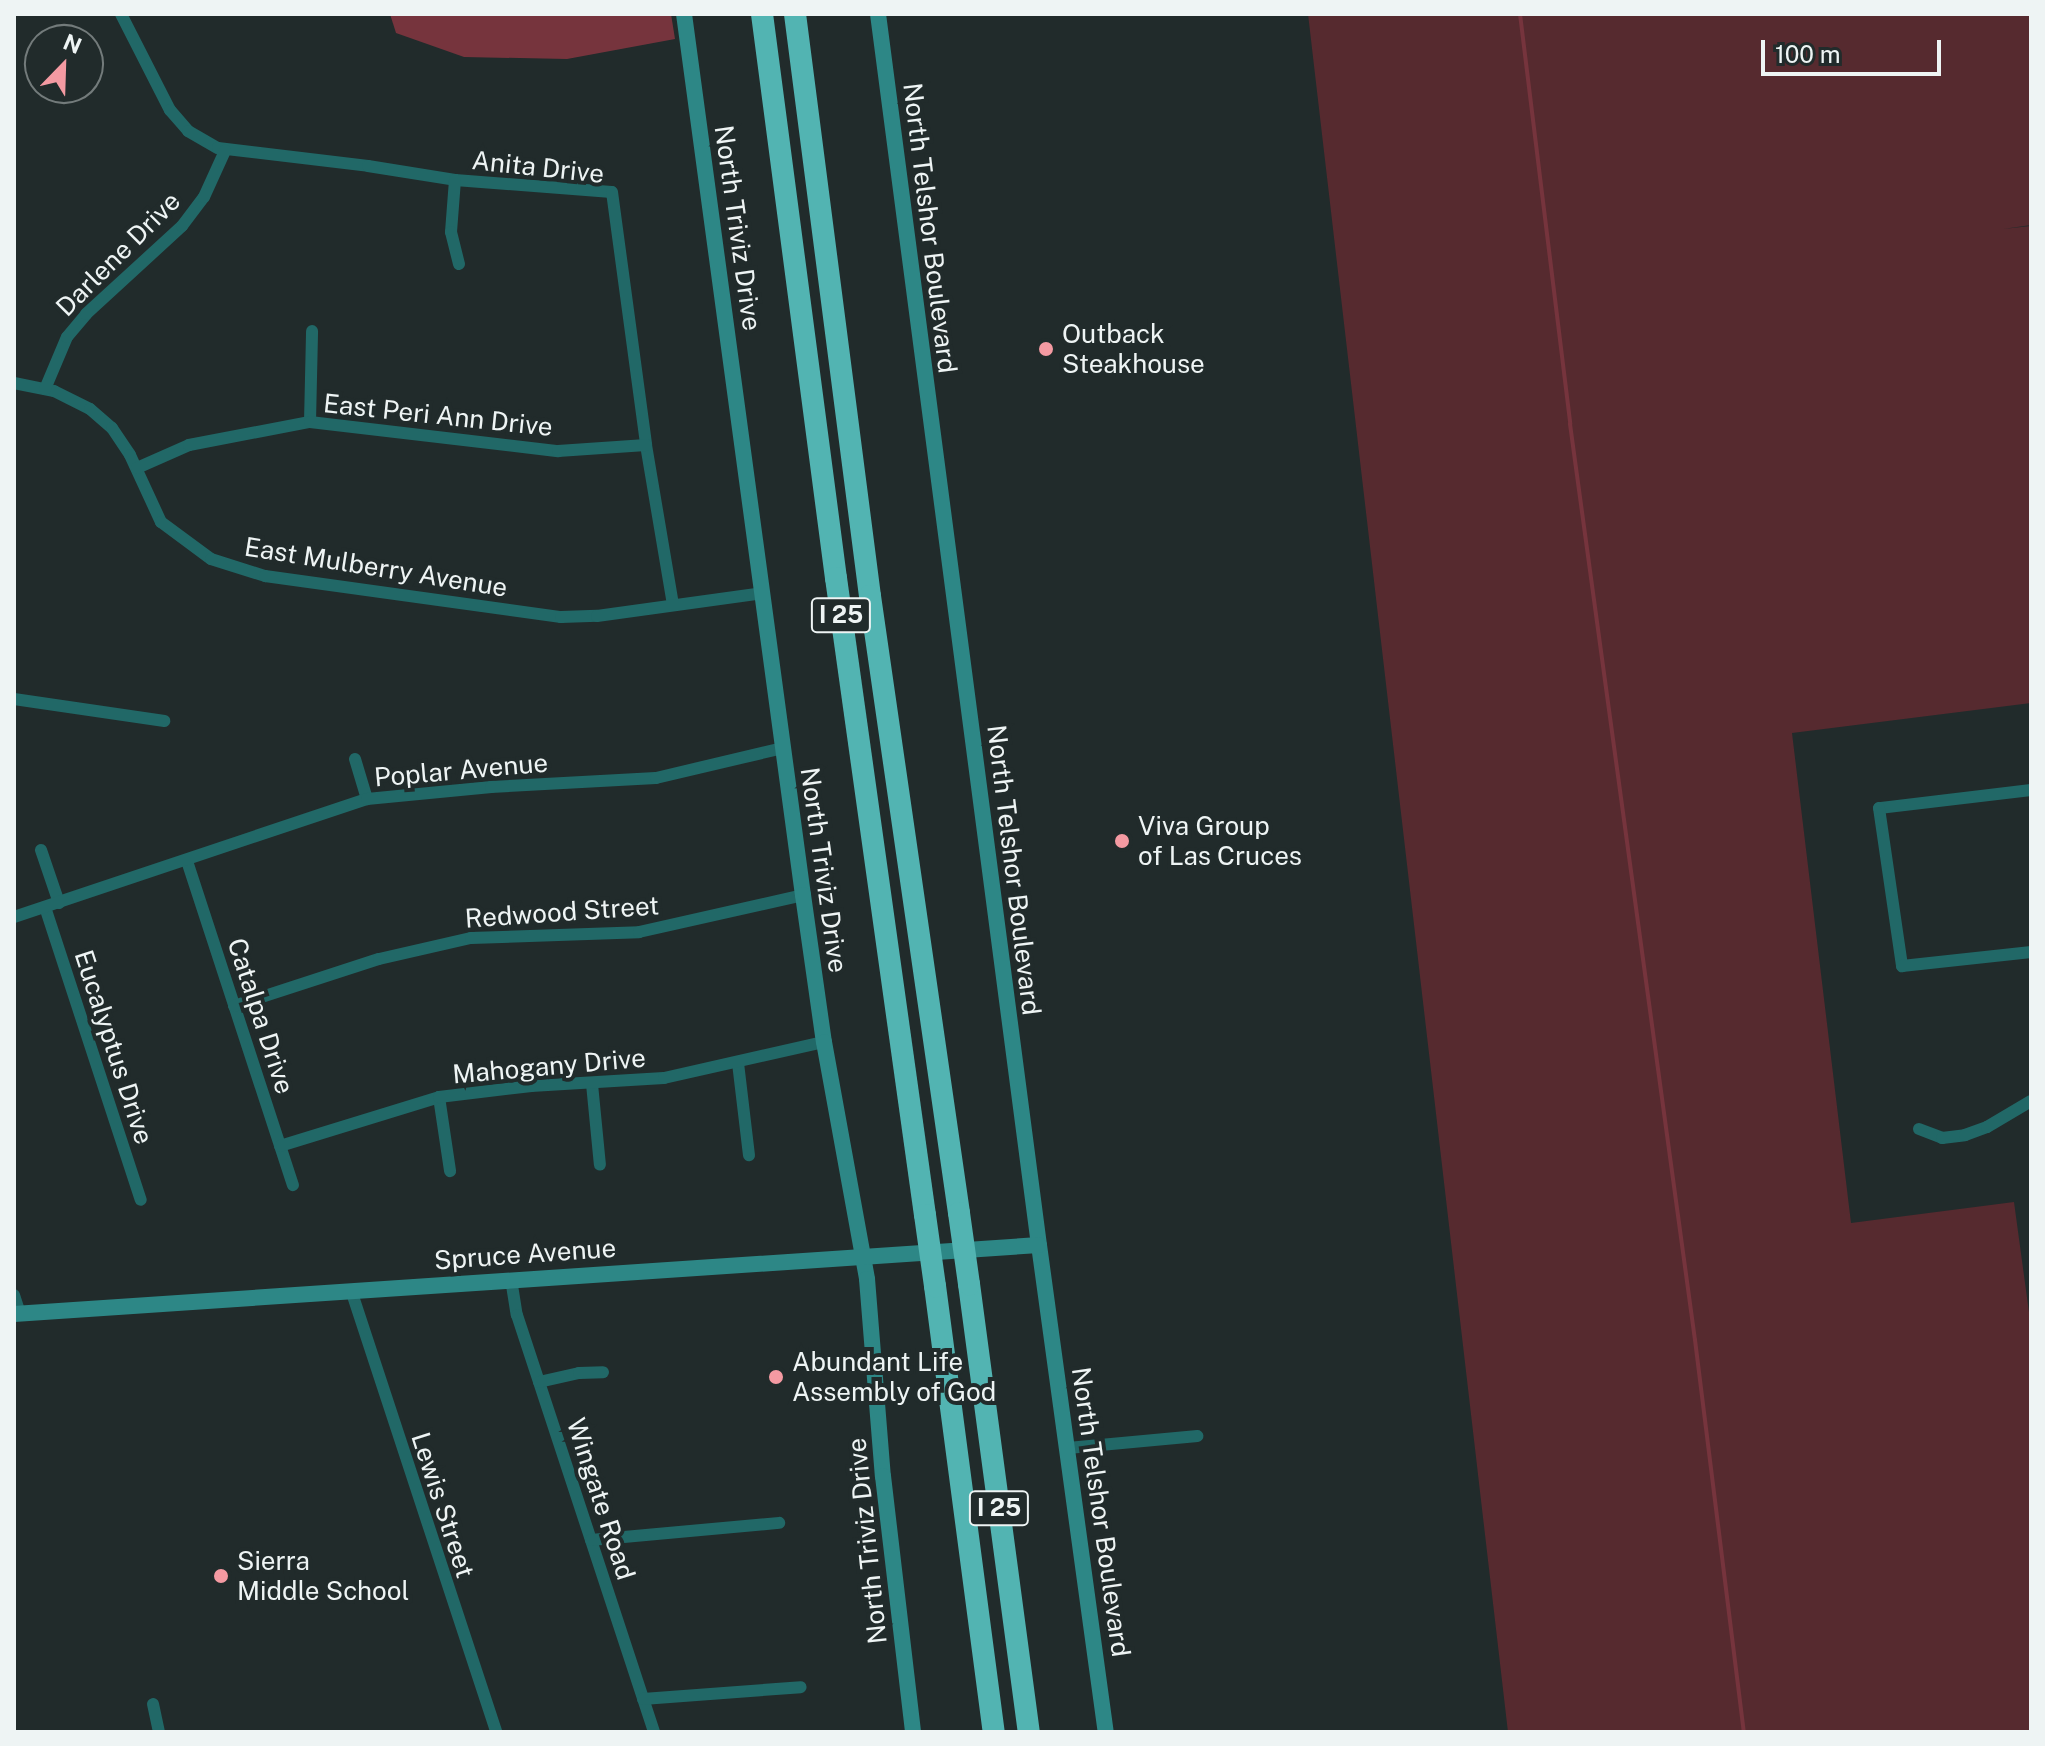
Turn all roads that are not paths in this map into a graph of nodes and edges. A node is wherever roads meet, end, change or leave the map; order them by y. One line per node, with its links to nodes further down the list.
1 (121, 14): 6 (street, Anita Drive)
2 (684, 14): 15 (main road, North Triviz Drive)
3 (762, 14): 62 (highway, I 25, bridge)
4 (795, 14): 63 (highway, I 25, bridge)
5 (878, 14): 43 (main road, North Telshor Boulevard)
6 (225, 151): 7 (street, Anita Drive); 11 (street, Darlene Drive)
7 (455, 180): 8 (street); 13 (street, Anita Drive)
8 (459, 264)
9 (312, 331): 12 (street)
10 (14, 383): 11 (street, East Mulberry Avenue)
11 (45, 389): 14 (street, East Mulberry Avenue)
12 (310, 422): 13 (street, East Peri Ann Drive); 14 (street, East Peri Ann Drive)
13 (646, 445): 16 (street, Anita Drive)
14 (137, 468): 16 (street, East Mulberry Avenue)
15 (763, 593): 16 (street, East Mulberry Avenue); 19 (main road, North Triviz Drive)
16 (673, 605)
17 (14, 699): 18 (street)
18 (164, 721)
19 (783, 748): 22 (street, Poplar Avenue); 25 (main road, North Triviz Drive)
20 (355, 759): 22 (street)
21 (2031, 790): 29 (street)
22 (367, 799): 24 (street, Poplar Avenue)
23 (41, 850): 26 (street)
24 (187, 861): 26 (street, Poplar Avenue); 30 (street, Catalpa Drive)
25 (803, 895): 30 (street, Redwood Street); 31 (main road, North Triviz Drive)
26 (59, 903): 27 (street, Poplar Avenue)
27 (45, 907): 28 (street, Poplar Avenue); 42 (street, Eucalyptus Drive)
28 (14, 917)
29 (2031, 952)
30 (234, 1006): 37 (street, Catalpa Drive)
31 (824, 1042): 32 (street, Mahogany Drive); 44 (main road, North Triviz Drive)
32 (738, 1063): 33 (street, Mahogany Drive); 38 (street)
33 (592, 1084): 34 (street, Mahogany Drive); 39 (street)
34 (439, 1097): 37 (street, Mahogany Drive); 40 (street)
35 (2031, 1101): 36 (street)
36 (1919, 1129)
37 (280, 1146): 41 (street, Catalpa Drive)
38 (749, 1155)
39 (600, 1165)
40 (450, 1171)
41 (293, 1185)
42 (141, 1200)
43 (1039, 1245): 44 (main road, Spruce Avenue); 52 (main road, North Telshor Boulevard)
44 (862, 1254): 45 (main road, Spruce Avenue); 61 (main road, North Triviz Drive)
45 (511, 1279): 46 (main road, Spruce Avenue); 50 (street, Wingate Road)
46 (351, 1290): 48 (main road, Spruce Avenue); 59 (street, Lewis Street)
47 (14, 1295): 48 (street)
48 (17, 1314)
49 (603, 1372): 50 (street)
50 (539, 1382): 54 (street, Wingate Road)
51 (1197, 1436): 52 (street)
52 (1068, 1448): 64 (main road, North Telshor Boulevard)
53 (779, 1523): 54 (street)
54 (591, 1540): 56 (street, Wingate Road)
55 (801, 1687): 56 (street)
56 (643, 1699): 60 (street, Wingate Road)
57 (153, 1704): 58 (street)
58 (159, 1732)
59 (496, 1732)
60 (654, 1732)
61 (913, 1732)
62 (994, 1732)
63 (1029, 1732)
64 (1106, 1732)

